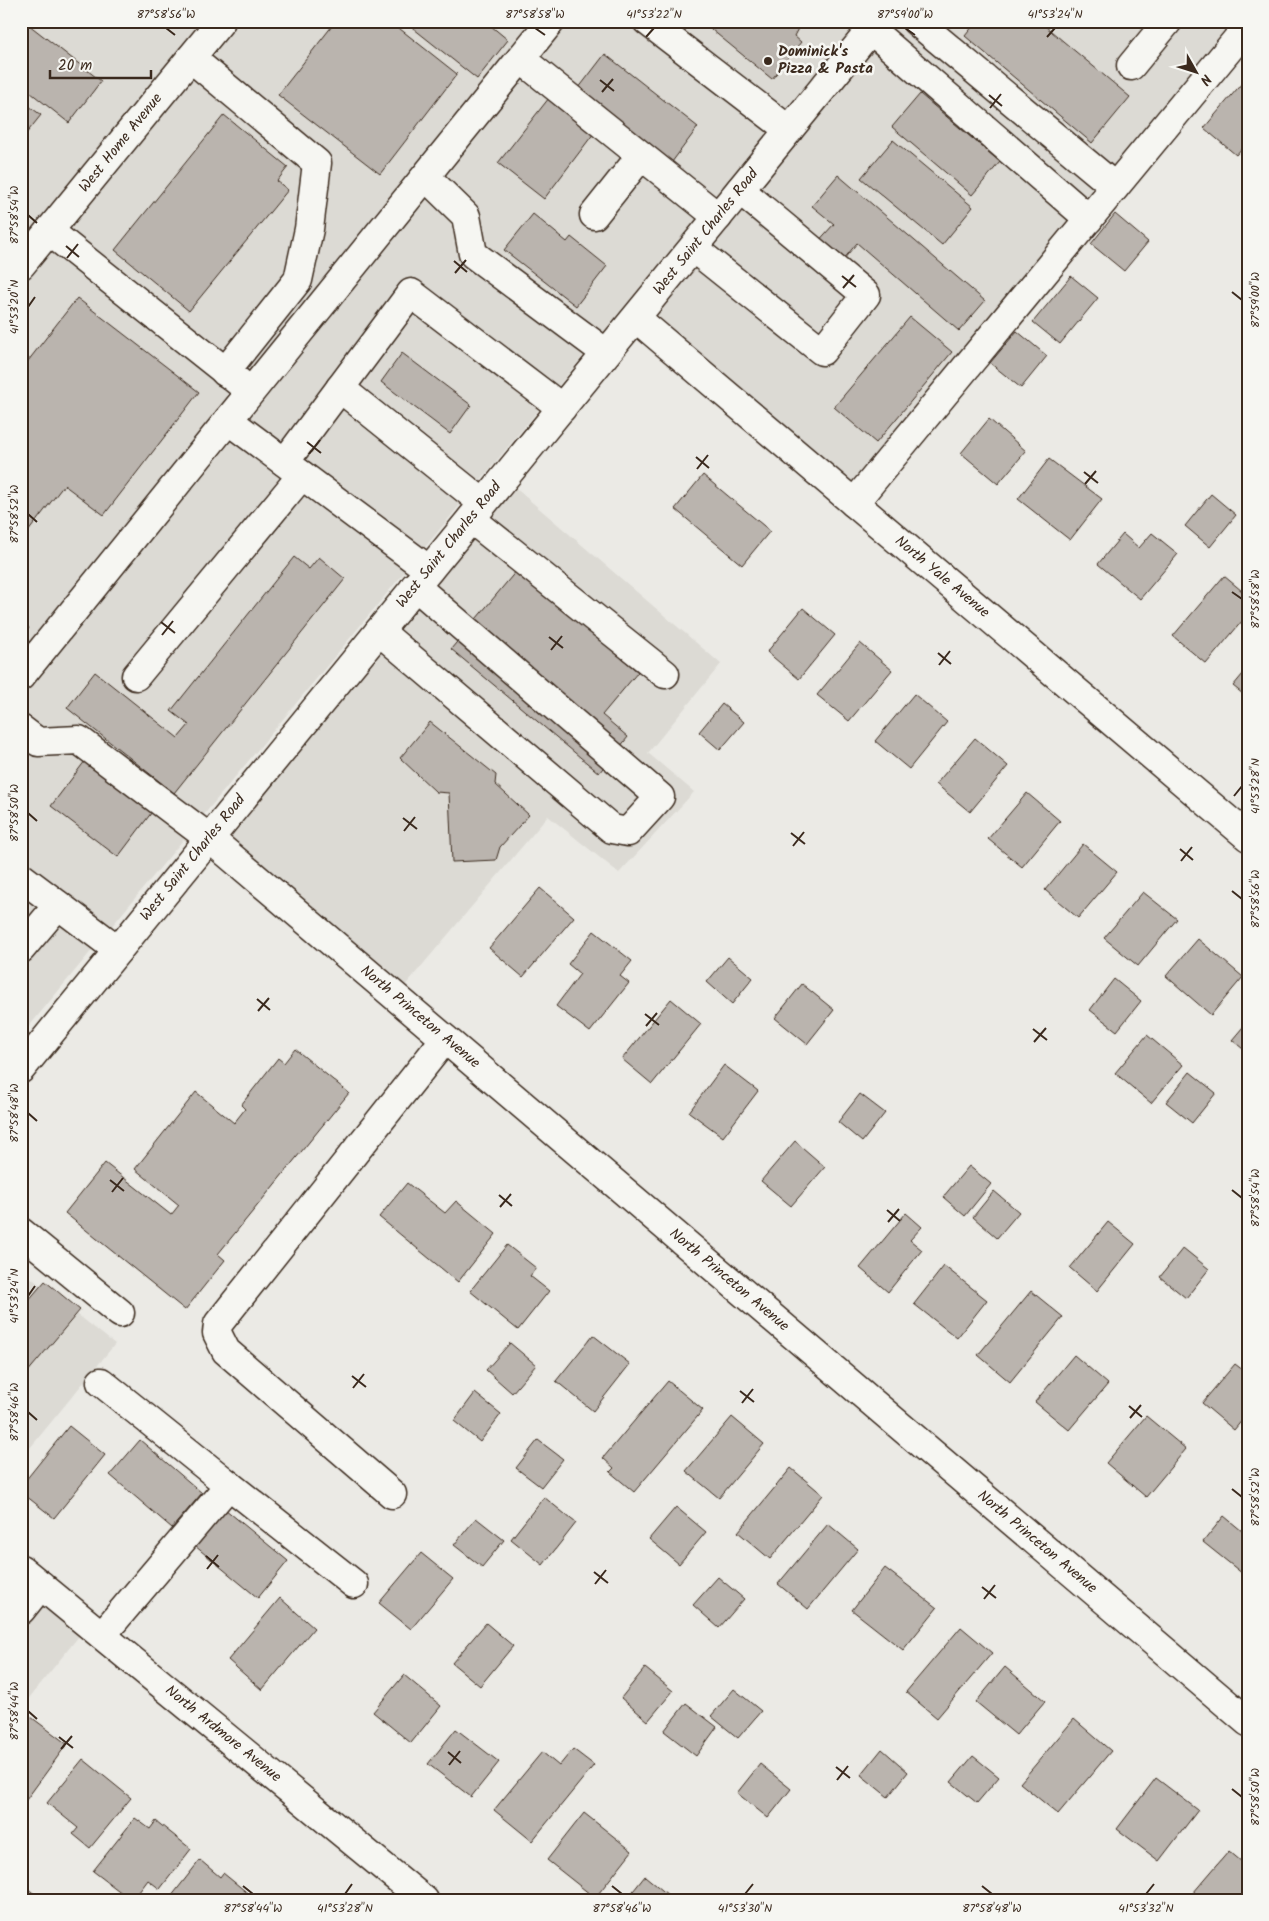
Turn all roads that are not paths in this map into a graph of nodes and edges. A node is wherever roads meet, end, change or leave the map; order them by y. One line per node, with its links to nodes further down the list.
1 (221, 21): 8 (street, West Home Avenue)
2 (551, 21): 9 (street)
3 (647, 21): 11 (street)
4 (916, 21): 14 (street)
5 (1168, 21): 10 (street)
6 (875, 25): 11 (street, West Saint Charles Road); 18 (street)
7 (1248, 26): 14 (street)
8 (191, 58): 19 (street, West Home Avenue); 24 (street)
9 (521, 59): 12 (street); 13 (street)
10 (1131, 66)
11 (789, 130): 15 (street, West Saint Charles Road)
12 (641, 156): 16 (street); 17 (street)
13 (426, 177): 23 (street); 26 (street)
14 (1115, 187): 18 (street)
15 (740, 190): 17 (street, West Saint Charles Road); 20 (street)
16 (594, 215)
17 (718, 217): 20 (street, West Saint Charles Road)
18 (1089, 219): 30 (street)
19 (49, 231): 21 (street, West Home Avenue); 24 (street)
20 (693, 248): 22 (street, West Saint Charles Road)
21 (21, 265)
22 (636, 318): 23 (street, West Saint Charles Road); 30 (street, North Yale Avenue)
23 (606, 354): 27 (street, West Saint Charles Road)
24 (225, 372): 26 (street)
25 (340, 388): 27 (street); 29 (street); 31 (street)
26 (251, 392): 28 (street)
27 (562, 408): 31 (street, West Saint Charles Road)
28 (228, 420): 29 (street); 35 (street)
29 (293, 469): 32 (street); 36 (street)
30 (854, 504): 38 (street, North Yale Avenue)
31 (477, 511): 32 (street, West Saint Charles Road); 34 (street)
32 (422, 578): 33 (street, West Saint Charles Road); 33 (street)
33 (379, 631): 39 (street, West Saint Charles Road)
34 (665, 674)
35 (21, 676)
36 (136, 676)
37 (21, 729): 39 (street, North Princeton Avenue)
38 (1248, 837)
39 (209, 838): 43 (street, West Saint Charles Road); 44 (street, North Princeton Avenue)
40 (21, 877): 41 (street)
41 (58, 905): 42 (street); 43 (street)
42 (21, 949)
43 (118, 950): 45 (street, West Saint Charles Road)
44 (445, 1039): 50 (street); 55 (street, North Princeton Avenue)
45 (21, 1069)
46 (21, 1232): 47 (street)
47 (120, 1313)
48 (100, 1382): 49 (street)
49 (229, 1485): 52 (street); 54 (street)
50 (392, 1494)
51 (31, 1577): 53 (street); 54 (street, North Ardmore Avenue)
52 (354, 1584)
53 (21, 1610)
54 (102, 1635): 56 (street, North Ardmore Avenue)
55 (1248, 1722)
56 (424, 1900)

